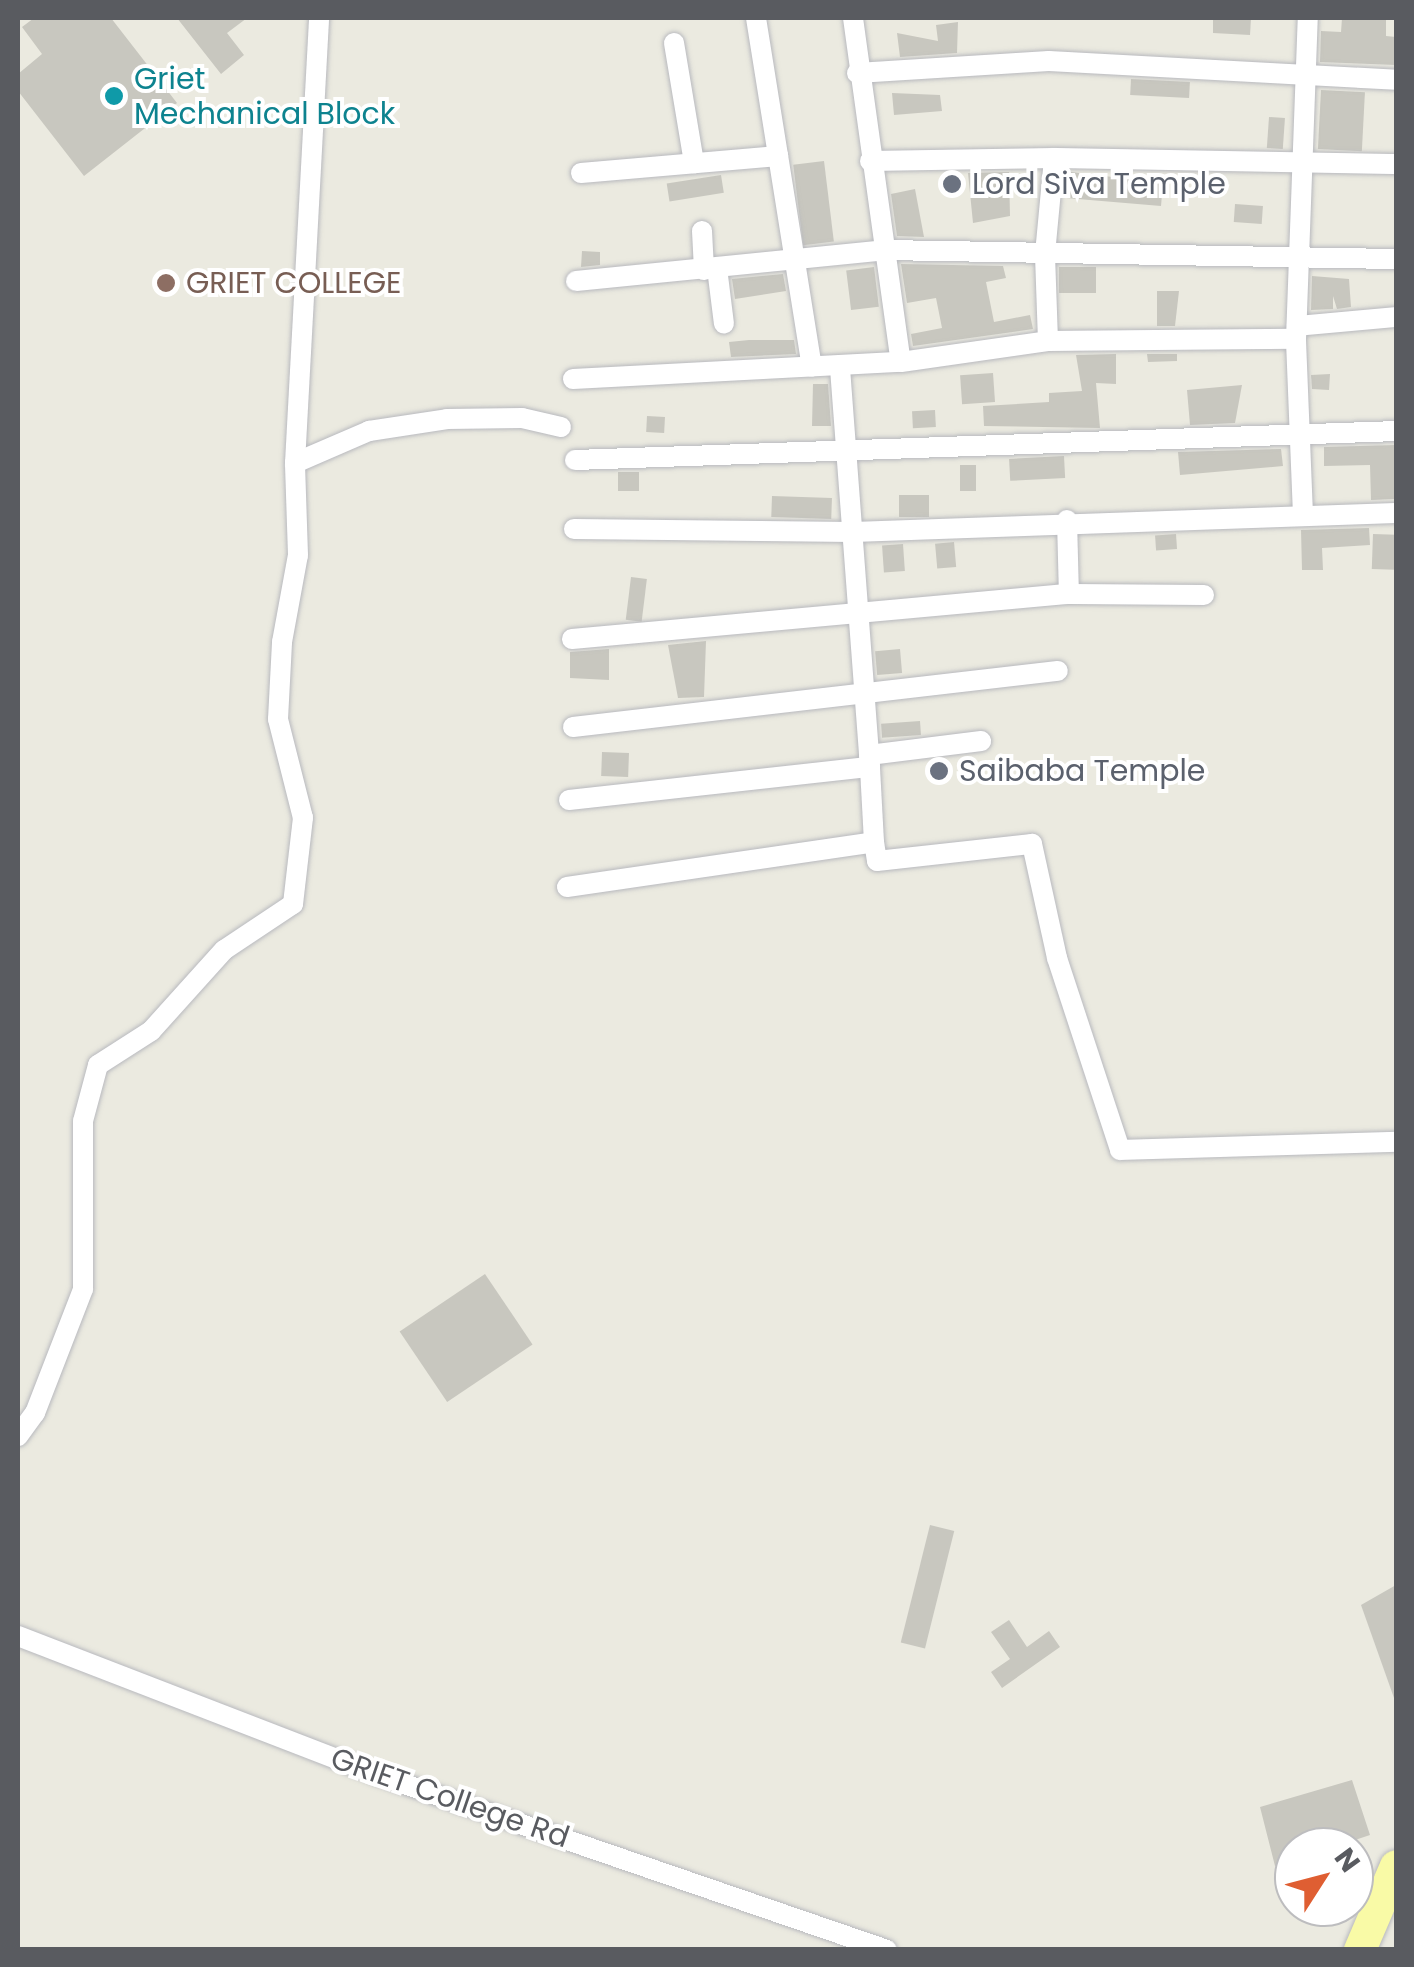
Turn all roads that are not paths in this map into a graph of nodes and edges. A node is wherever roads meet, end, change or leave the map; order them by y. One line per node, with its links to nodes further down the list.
1 (319, 18): 37 (street)
2 (756, 18): 9 (street)
3 (853, 18): 6 (street)
4 (1308, 18): 7 (street)
5 (674, 43): 13 (street)
6 (857, 73): 7 (street); 11 (street)
7 (1308, 73): 8 (street); 12 (street)
8 (1396, 80)
9 (778, 156): 13 (street); 21 (street)
10 (1054, 158): 11 (street); 12 (street); 18 (street)
11 (870, 162): 17 (street)
12 (1305, 162): 14 (street); 19 (street)
13 (694, 163): 15 (street)
14 (1396, 164)
15 (581, 173)
16 (702, 231): 22 (street)
17 (884, 250): 18 (street); 21 (street); 28 (street)
18 (1045, 254): 19 (street); 27 (street)
19 (1300, 258): 20 (street); 26 (street)
20 (1396, 260)
21 (795, 261): 22 (street); 30 (street)
22 (711, 269): 23 (street); 25 (street)
23 (576, 281)
24 (1396, 317): 26 (street)
25 (724, 324)
26 (1297, 332): 27 (street); 34 (street)
27 (1048, 342): 28 (street)
28 (901, 362): 29 (street)
29 (840, 365): 30 (street); 35 (street)
30 (812, 367): 31 (street)
31 (572, 379)
32 (562, 426): 37 (street)
33 (1396, 432): 34 (street)
34 (1304, 435): 35 (street); 39 (street)
35 (847, 451): 36 (street); 42 (street)
36 (574, 460)
37 (295, 462): 56 (street)
38 (1396, 513): 39 (street)
39 (1303, 515): 40 (street)
40 (1067, 520): 42 (street); 43 (street)
41 (574, 529): 42 (street)
42 (853, 532): 45 (street)
43 (1069, 594): 44 (street); 45 (street)
44 (1204, 595)
45 (859, 613): 46 (street); 48 (street)
46 (572, 639)
47 (1058, 671): 48 (street)
48 (865, 690): 49 (street); 51 (street)
49 (573, 726)
50 (982, 741): 51 (street)
51 (869, 761): 52 (street); 53 (street)
52 (569, 800)
53 (874, 842): 54 (street); 55 (street)
54 (567, 887)
55 (1396, 1142)
56 (18, 1436)
57 (18, 1636): 60 (street, GRIET College Rd)
58 (1396, 1866): 61 (main road)
59 (1396, 1919): 62 (main road)
60 (887, 1950)
61 (1360, 1950)
62 (1382, 1950)

